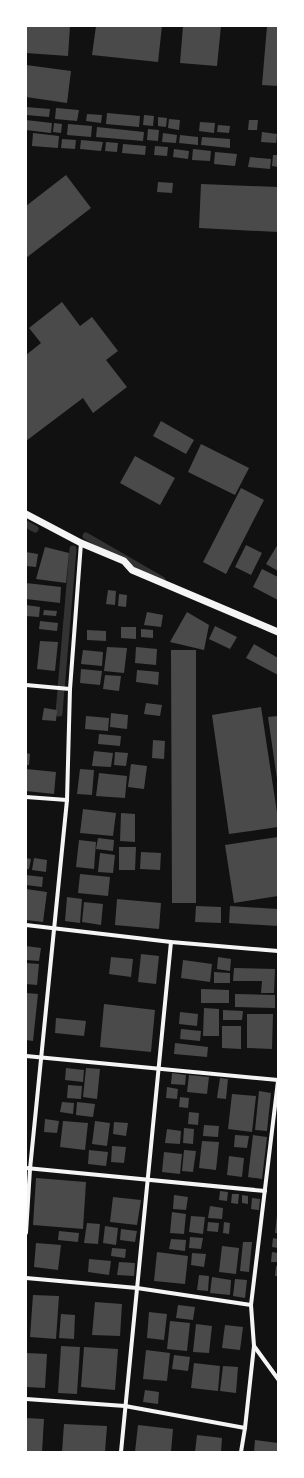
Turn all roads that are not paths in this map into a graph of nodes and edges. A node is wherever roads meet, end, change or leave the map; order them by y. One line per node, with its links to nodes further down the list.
1 (26, 514): 2 (street)
2 (81, 543): 3 (street); 5 (street)
3 (278, 632)
4 (26, 685): 5 (street)
5 (70, 689): 7 (street)
6 (26, 797): 7 (street)
7 (67, 800): 9 (street)
8 (26, 925): 9 (street)
9 (55, 928): 10 (street); 13 (street)
10 (171, 942): 11 (street); 14 (street)
11 (278, 951)
12 (26, 1056): 13 (street)
13 (42, 1058): 14 (street); 16 (street)
14 (158, 1068): 15 (street); 17 (street)
15 (278, 1080): 18 (street)
16 (28, 1169): 17 (street); 19 (street)
17 (147, 1180): 18 (street); 21 (street)
18 (265, 1191): 22 (street)
19 (26, 1233)
20 (26, 1278): 21 (street)
21 (137, 1288): 22 (street); 26 (street)
22 (251, 1305): 23 (street)
23 (254, 1346): 24 (street); 27 (street)
24 (278, 1379)
25 (26, 1399): 26 (street)
26 (125, 1406): 27 (street); 28 (street)
27 (245, 1428): 29 (street)
28 (120, 1452)
29 (241, 1452)

